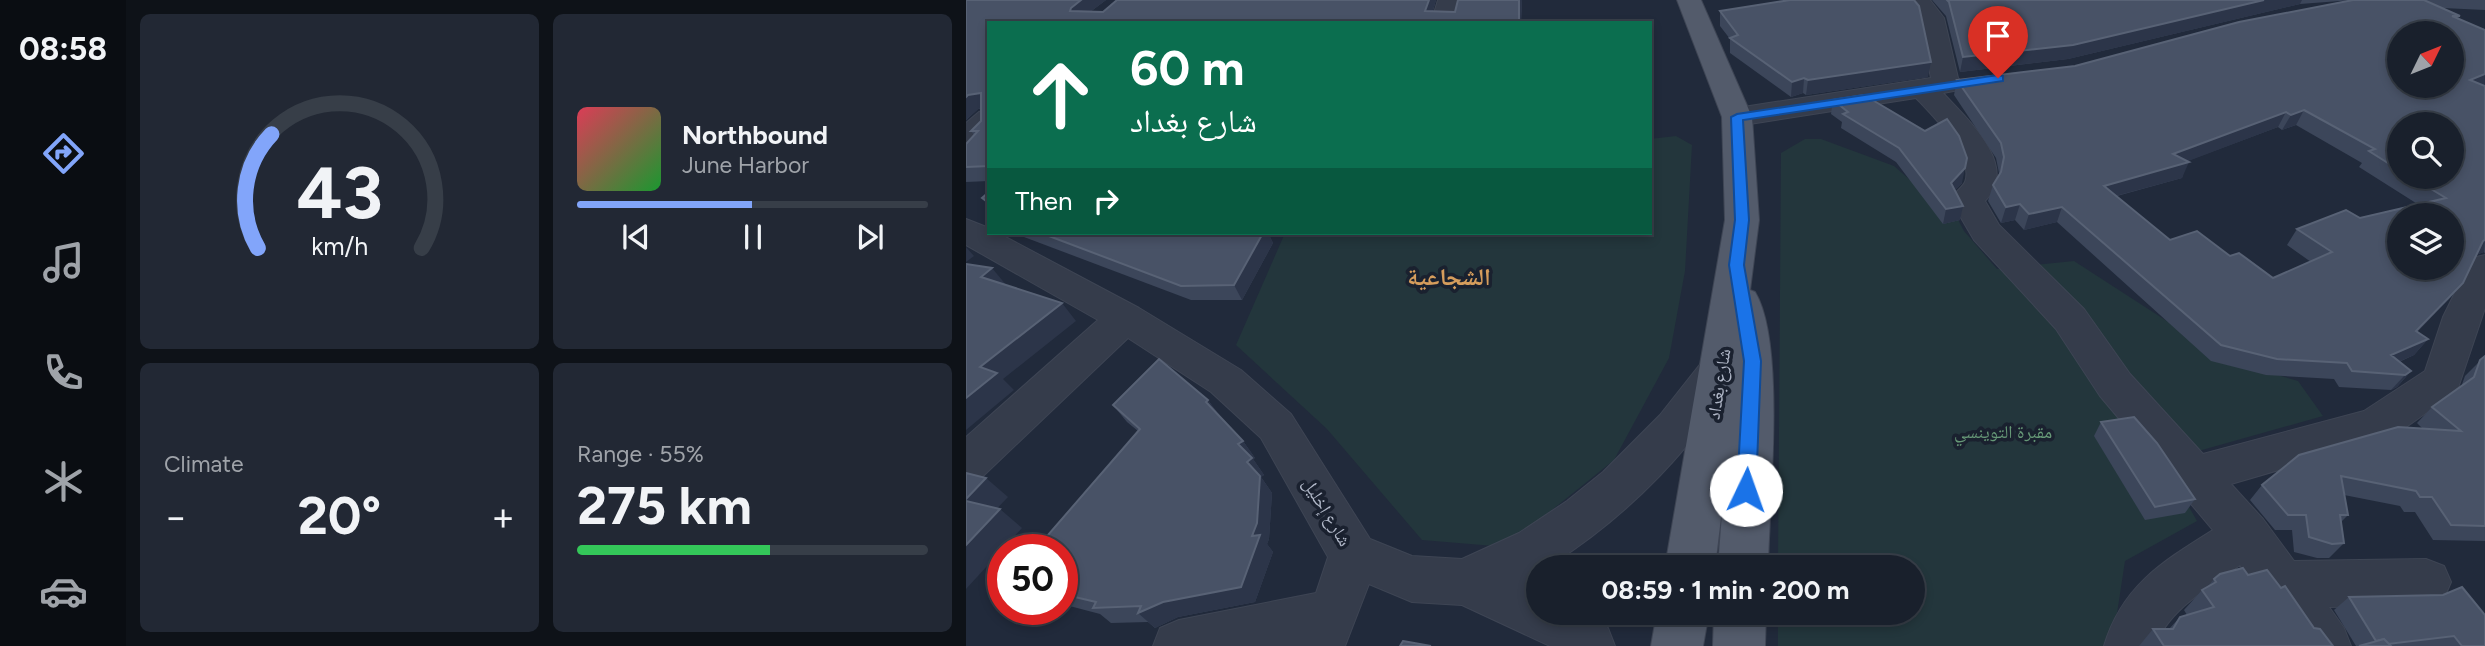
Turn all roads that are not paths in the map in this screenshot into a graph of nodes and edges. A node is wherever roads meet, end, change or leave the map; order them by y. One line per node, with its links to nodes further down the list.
1 (1450, 0): 4 (street)
2 (1689, 0): 7 (main road, شارع بغداد)
3 (1917, 0): 6 (street)
4 (1445, 21)
5 (1978, 81): 6 (street)
6 (1934, 86): 7 (street); 16 (street)
7 (1737, 117): 11 (main road, شارع بغداد)
8 (987, 120): 9 (street)
9 (966, 140)
10 (966, 230): 13 (street, شارع إخليل)
11 (1736, 265): 14 (main road, شارع بغداد); 20 (main road)
12 (2485, 267): 16 (street)
13 (1125, 318): 15 (street); 18 (street, شارع إخليل)
14 (1723, 364): 19 (main road, شارع بغداد); 21 (street, شارع إخليل)
15 (966, 464)
16 (2194, 475): 17 (street)
17 (2246, 534): 24 (street); 32 (street)
18 (1353, 555): 21 (street, شارع إخليل); 27 (street)
19 (1690, 555)
20 (1744, 555)
21 (1465, 582): 22 (street); 29 (street)
22 (1526, 582)
23 (2426, 582): 24 (street)
24 (2284, 585): 33 (street)
25 (1681, 625): 30 (main road)
26 (1740, 625): 31 (main road)
27 (1326, 630): 28 (street)
28 (1179, 646)
29 (1589, 646)
30 (1677, 646)
31 (1739, 646)
32 (2130, 646)
33 (2325, 646)

